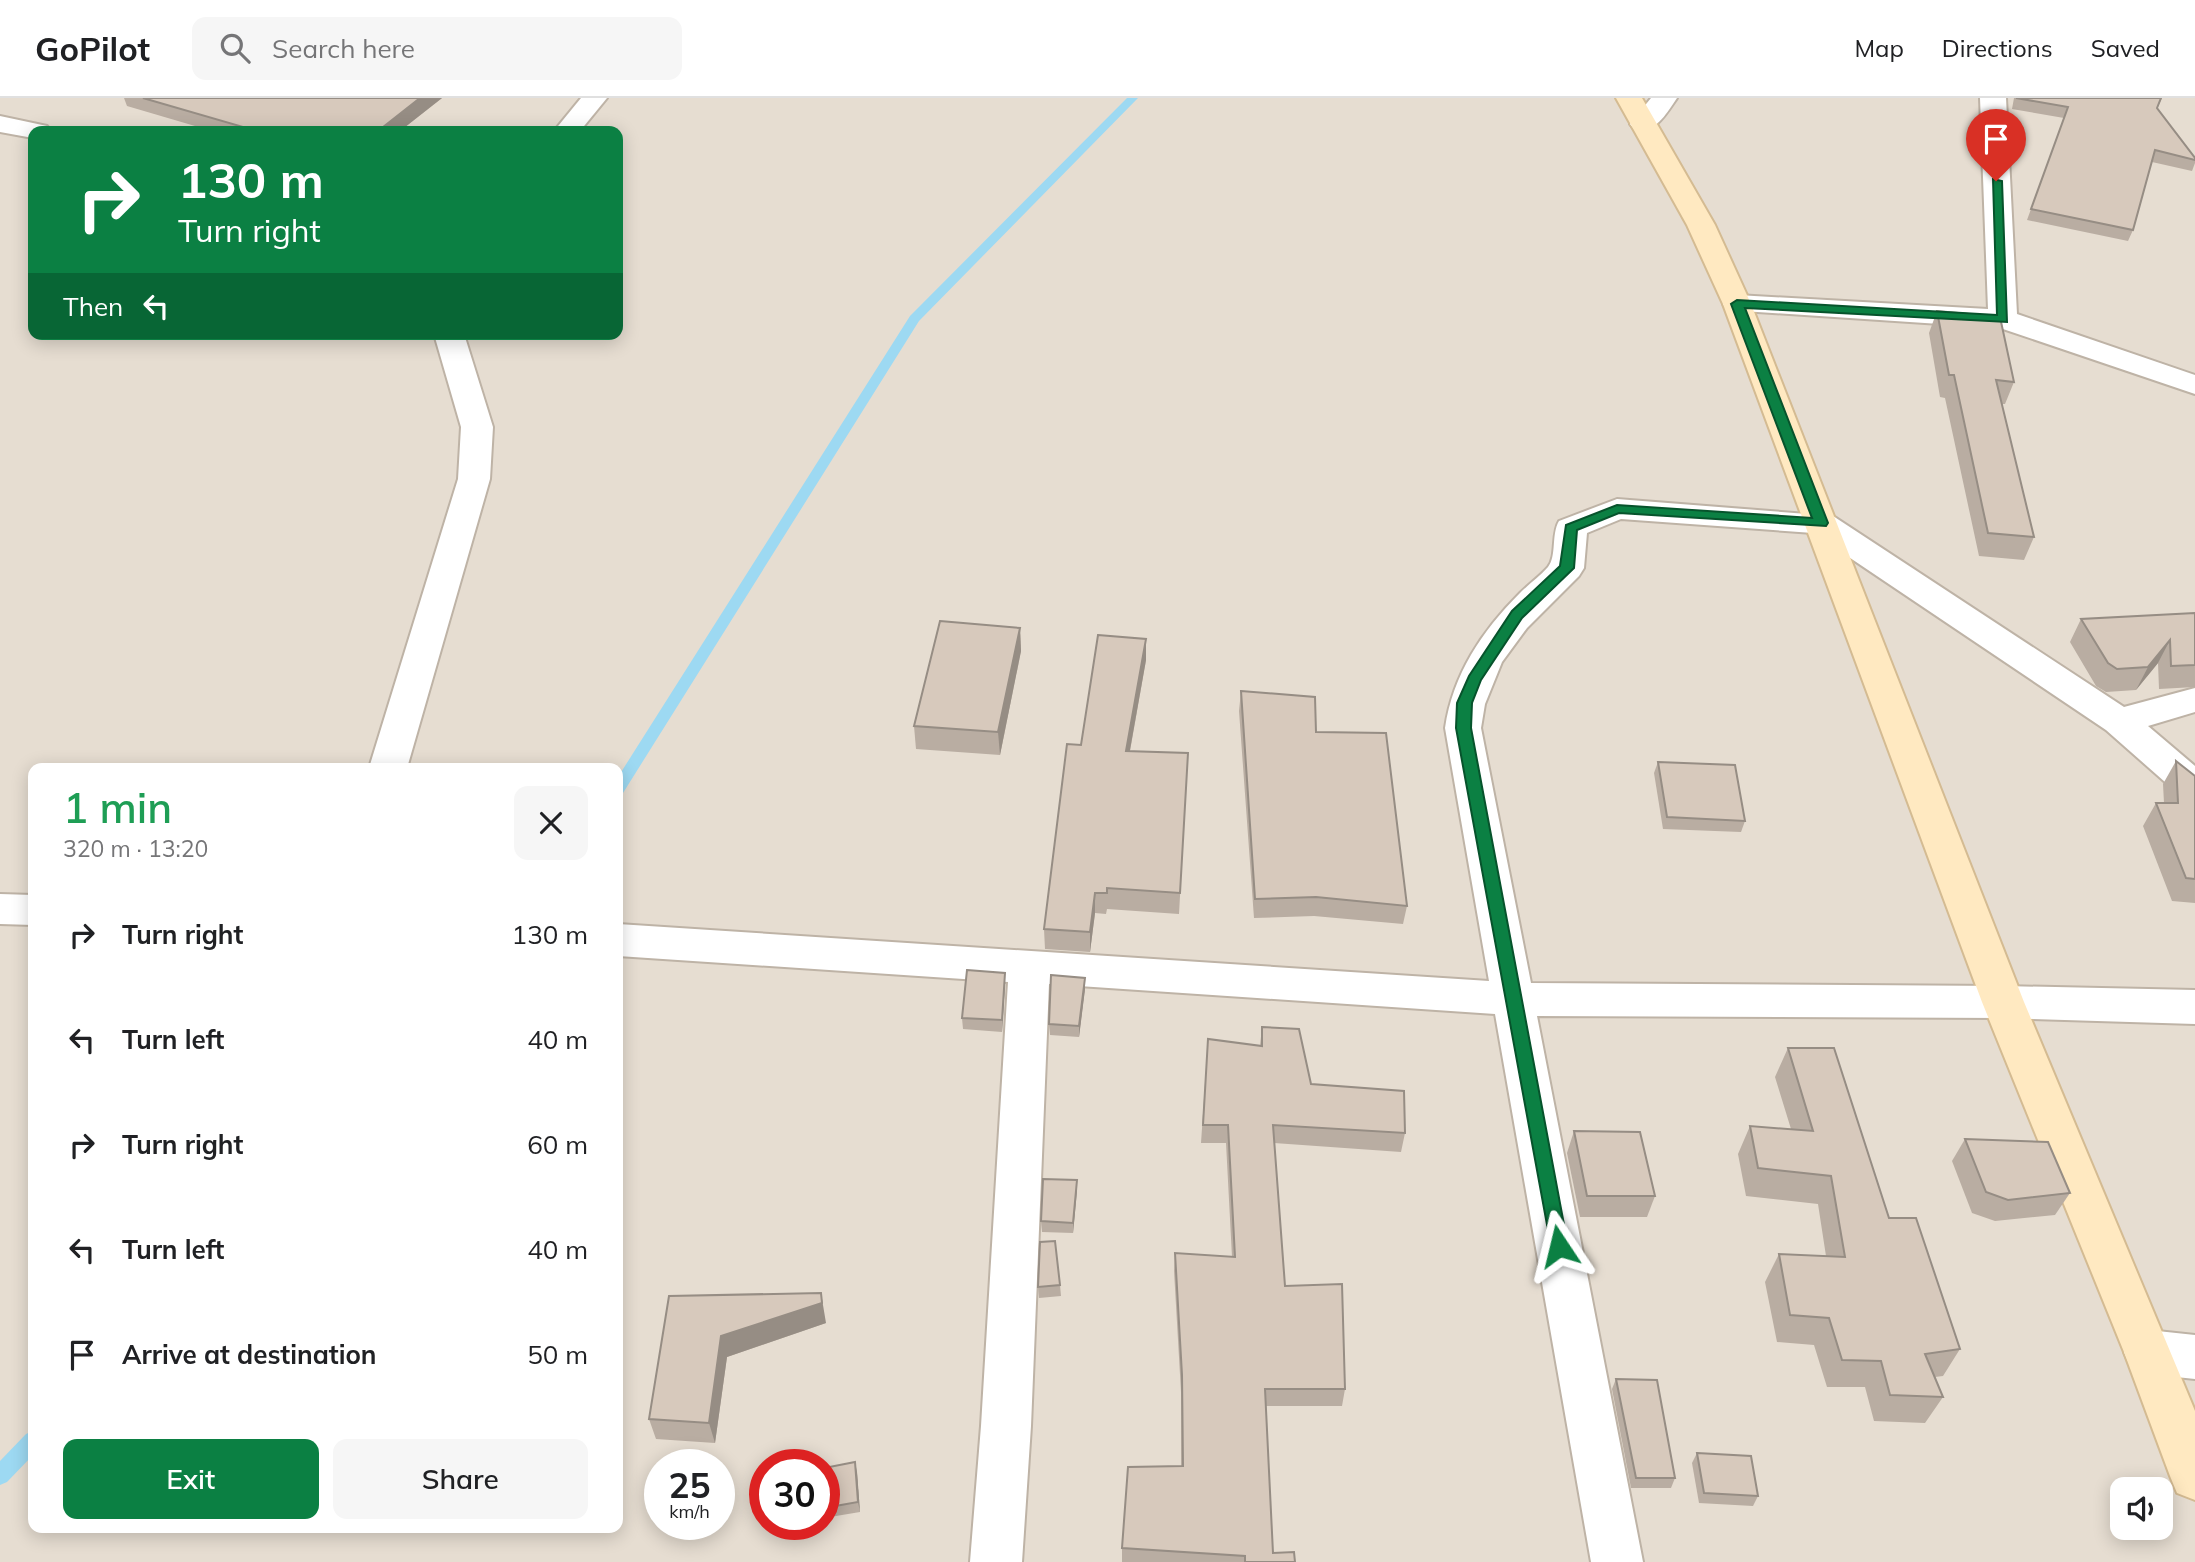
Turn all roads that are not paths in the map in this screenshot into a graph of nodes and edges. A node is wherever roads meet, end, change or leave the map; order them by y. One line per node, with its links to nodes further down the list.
1 (594, 98): 5 (street)
2 (1993, 98): 8 (street)
3 (1645, 107): 7 (main road)
4 (0, 124): 6 (street)
5 (572, 126)
6 (28, 129)
7 (1737, 304): 8 (street); 11 (main road)
8 (2003, 319): 10 (street)
9 (451, 340): 14 (street)
10 (2195, 385)
11 (1821, 523): 13 (street); 20 (street); 21 (main road)
12 (2195, 700): 13 (street)
13 (2119, 721): 15 (street)
14 (389, 763)
15 (2195, 787)
16 (0, 909): 17 (street)
17 (28, 910)
18 (623, 940): 19 (street)
19 (1029, 967): 20 (street); 26 (street)
20 (1514, 999): 21 (street); 27 (street)
21 (2003, 1002): 22 (street); 23 (main road)
22 (2195, 1007)
23 (2148, 1352): 24 (street); 25 (main road)
24 (2195, 1357)
25 (2195, 1476)
26 (996, 1562)
27 (1617, 1562)

